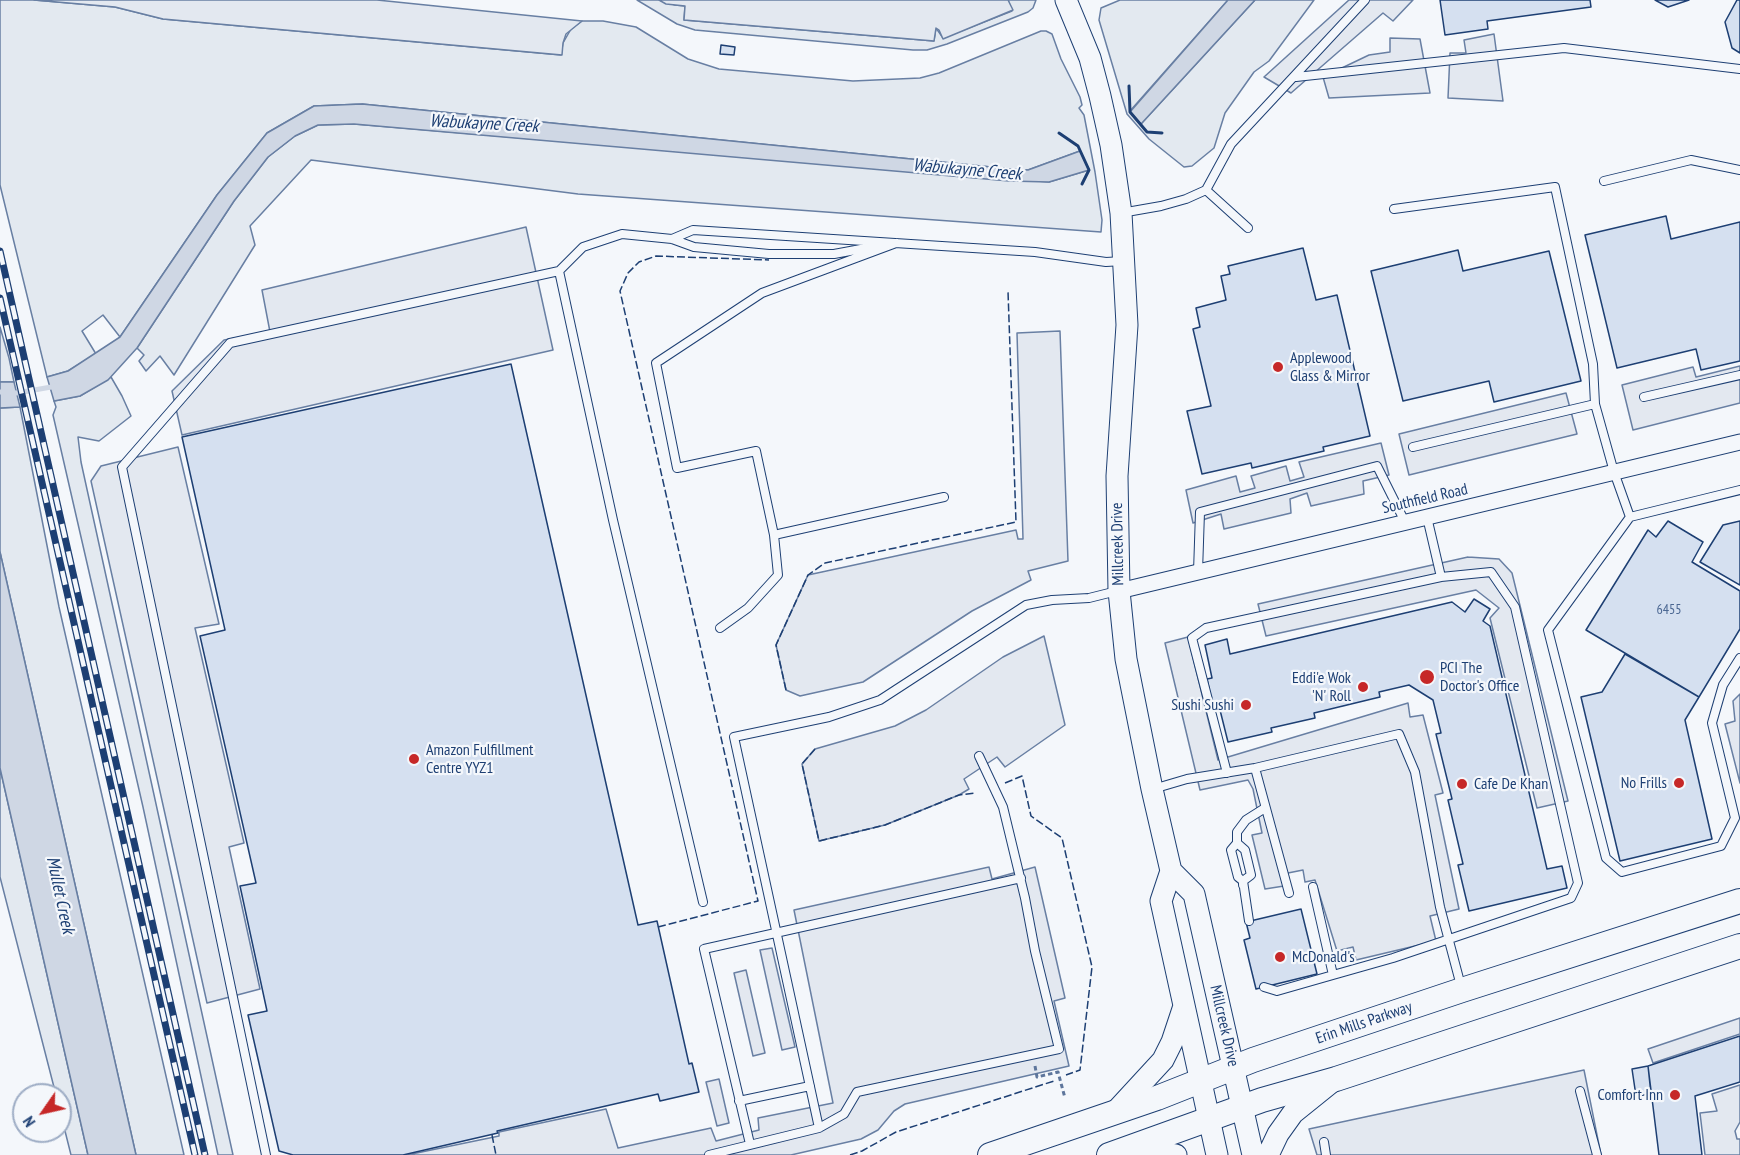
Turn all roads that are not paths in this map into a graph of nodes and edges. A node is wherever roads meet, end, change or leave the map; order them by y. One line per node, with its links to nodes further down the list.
1 (1365, 0): 4 (lane)
2 (1071, 4): 9 (street, Millcreek Drive)
3 (1740, 69): 4 (lane)
4 (1296, 77): 7 (lane)
5 (1740, 170): 6 (lane)
6 (1604, 181)
7 (1206, 190): 9 (lane); 10 (lane)
8 (1394, 209): 17 (lane)
9 (1121, 213): 13 (street, Millcreek Drive)
10 (1248, 228)
11 (672, 238): 12 (lane); 12 (lane); 14 (lane)
12 (896, 243): 13 (lane); 26 (lane)
13 (1125, 261): 29 (street, Millcreek Drive)
14 (559, 271): 45 (lane); 67 (lane)
15 (1740, 375): 16 (lane)
16 (1644, 397)
17 (1594, 404): 19 (lane); 20 (lane)
18 (1740, 442): 20 (street, Southfield Road)
19 (1413, 447)
20 (1614, 472): 23 (street, Southfield Road); 24 (lane)
21 (1740, 490): 24 (lane)
22 (945, 497): 26 (lane)
23 (1427, 517): 25 (street, Southfield Road); 28 (lane)
24 (1630, 517): 37 (lane)
25 (1405, 522): 27 (street, Southfield Road); 27 (lane)
26 (774, 535): 30 (lane)
27 (1198, 572): 29 (street, Southfield Road)
28 (1441, 578): 34 (lane); 48 (lane)
29 (1119, 591): 35 (street, Millcreek Drive); 47 (lane)
30 (720, 627)
31 (1740, 658): 37 (lane)
32 (979, 756): 40 (lane)
33 (1255, 768): 34 (lane); 36 (lane); 48 (lane)
34 (1227, 773): 35 (lane)
35 (1152, 789): 39 (street, Millcreek Drive)
36 (1265, 808): 38 (lane); 43 (lane)
37 (1737, 817)
38 (1237, 843): 41 (lane); 41 (lane)
39 (1171, 871): 53 (street, Millcreek Drive); 54 (street, Millcreek Drive)
40 (1021, 878): 47 (lane); 63 (lane)
41 (1243, 881): 46 (lane)
42 (1313, 887): 50 (lane)
43 (1289, 893)
44 (1740, 901): 52 (main road, Erin Mills Parkway)
45 (703, 902)
46 (1249, 921)
47 (777, 932): 57 (lane); 59 (lane)
48 (1449, 939): 50 (lane); 52 (lane)
49 (1740, 946): 55 (main road)
50 (1333, 975): 51 (lane)
51 (1264, 987)
52 (1462, 990): 54 (main road, Erin Mills Parkway)
53 (1184, 1005): 56 (street, Millcreek Drive); 61 (street)
54 (1233, 1068): 56 (main road, Erin Mills Parkway); 60 (street, Millcreek Drive)
55 (1336, 1079): 60 (main road); 74 (street)
56 (1201, 1080): 61 (main road, Erin Mills Parkway); 62 (street, Millcreek Drive)
57 (810, 1086): 59 (lane); 63 (lane)
58 (1581, 1090): 76 (lane)
59 (739, 1101): 65 (lane)
60 (1242, 1107): 62 (main road); 73 (street, Millcreek Drive)
61 (1116, 1111): 69 (main road, Erin Mills Parkway)
62 (1209, 1118): 66 (main road); 72 (street, Millcreek Drive)
63 (819, 1128): 65 (lane)
64 (1324, 1142): 75 (lane)
65 (750, 1144): 68 (lane)
66 (1132, 1147): 70 (main road); 71 (street)
67 (266, 1155)
68 (709, 1155)
69 (990, 1155)
70 (1109, 1155)
71 (1176, 1155)
72 (1217, 1155)
73 (1253, 1155)
74 (1268, 1155)
75 (1326, 1155)
76 (1598, 1155)

